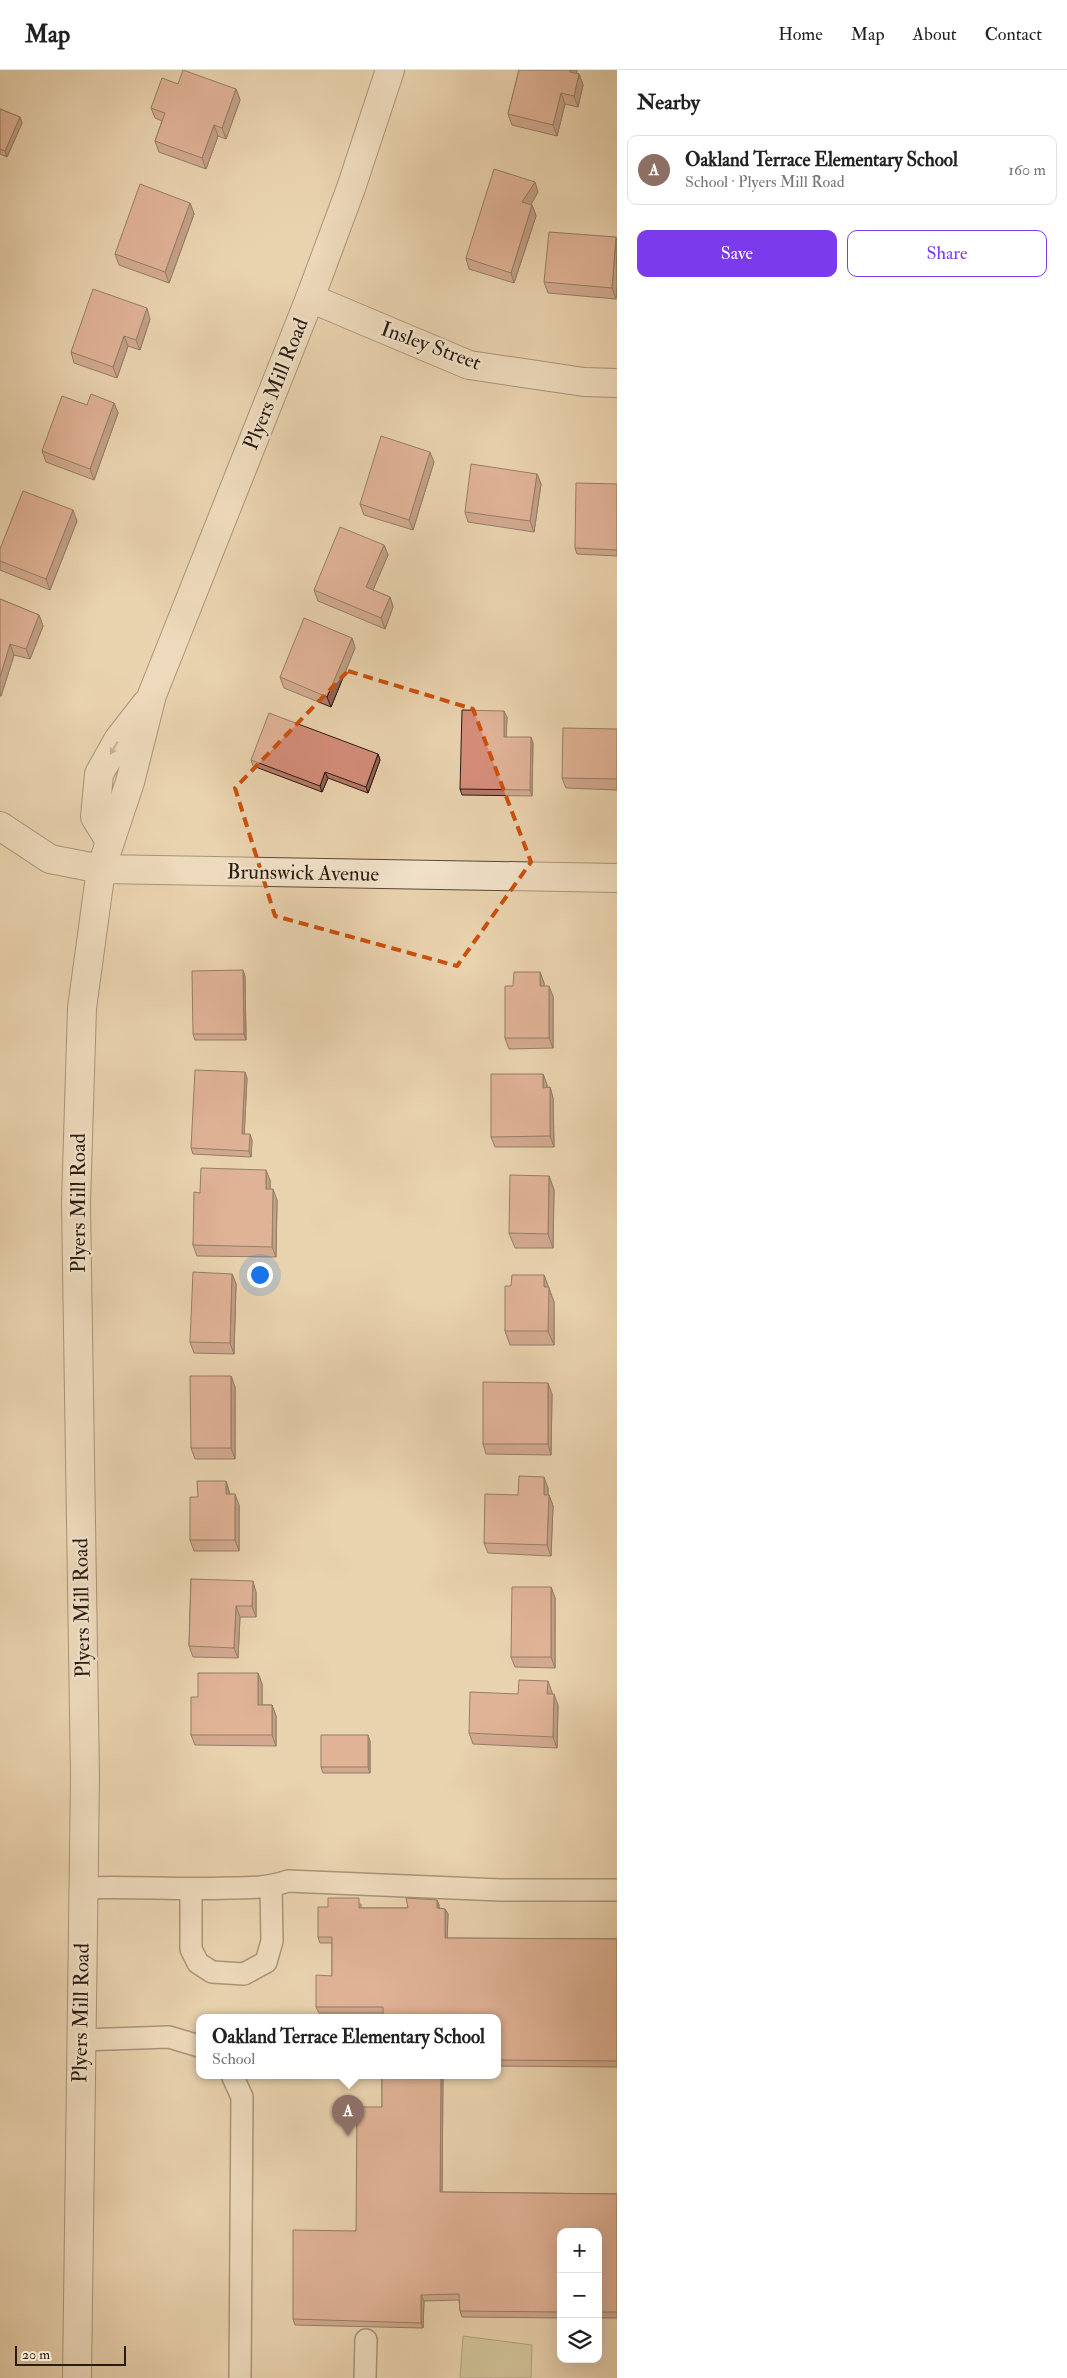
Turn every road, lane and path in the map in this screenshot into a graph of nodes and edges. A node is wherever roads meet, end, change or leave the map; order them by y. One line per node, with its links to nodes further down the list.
1 (390, 70): 2 (street, Plyers Mill Road)
2 (310, 298): 3 (street, Insley Street); 5 (street, Plyers Mill Road)
3 (617, 383)
4 (0, 826): 5 (street, Brunswick Avenue)
5 (101, 869): 6 (street, Brunswick Avenue); 8 (street, Plyers Mill Road)
6 (617, 878)
7 (271, 1887): 9 (lane); 9 (lane); 10 (lane)
8 (82, 1888): 9 (lane); 11 (street, Plyers Mill Road)
9 (191, 1890)
10 (617, 1890)
11 (81, 2040): 12 (lane); 15 (street, Plyers Mill Road)
12 (196, 2045)
13 (234, 2079): 16 (lane)
14 (366, 2340): 17 (lane)
15 (77, 2378)
16 (240, 2378)
17 (365, 2378)

